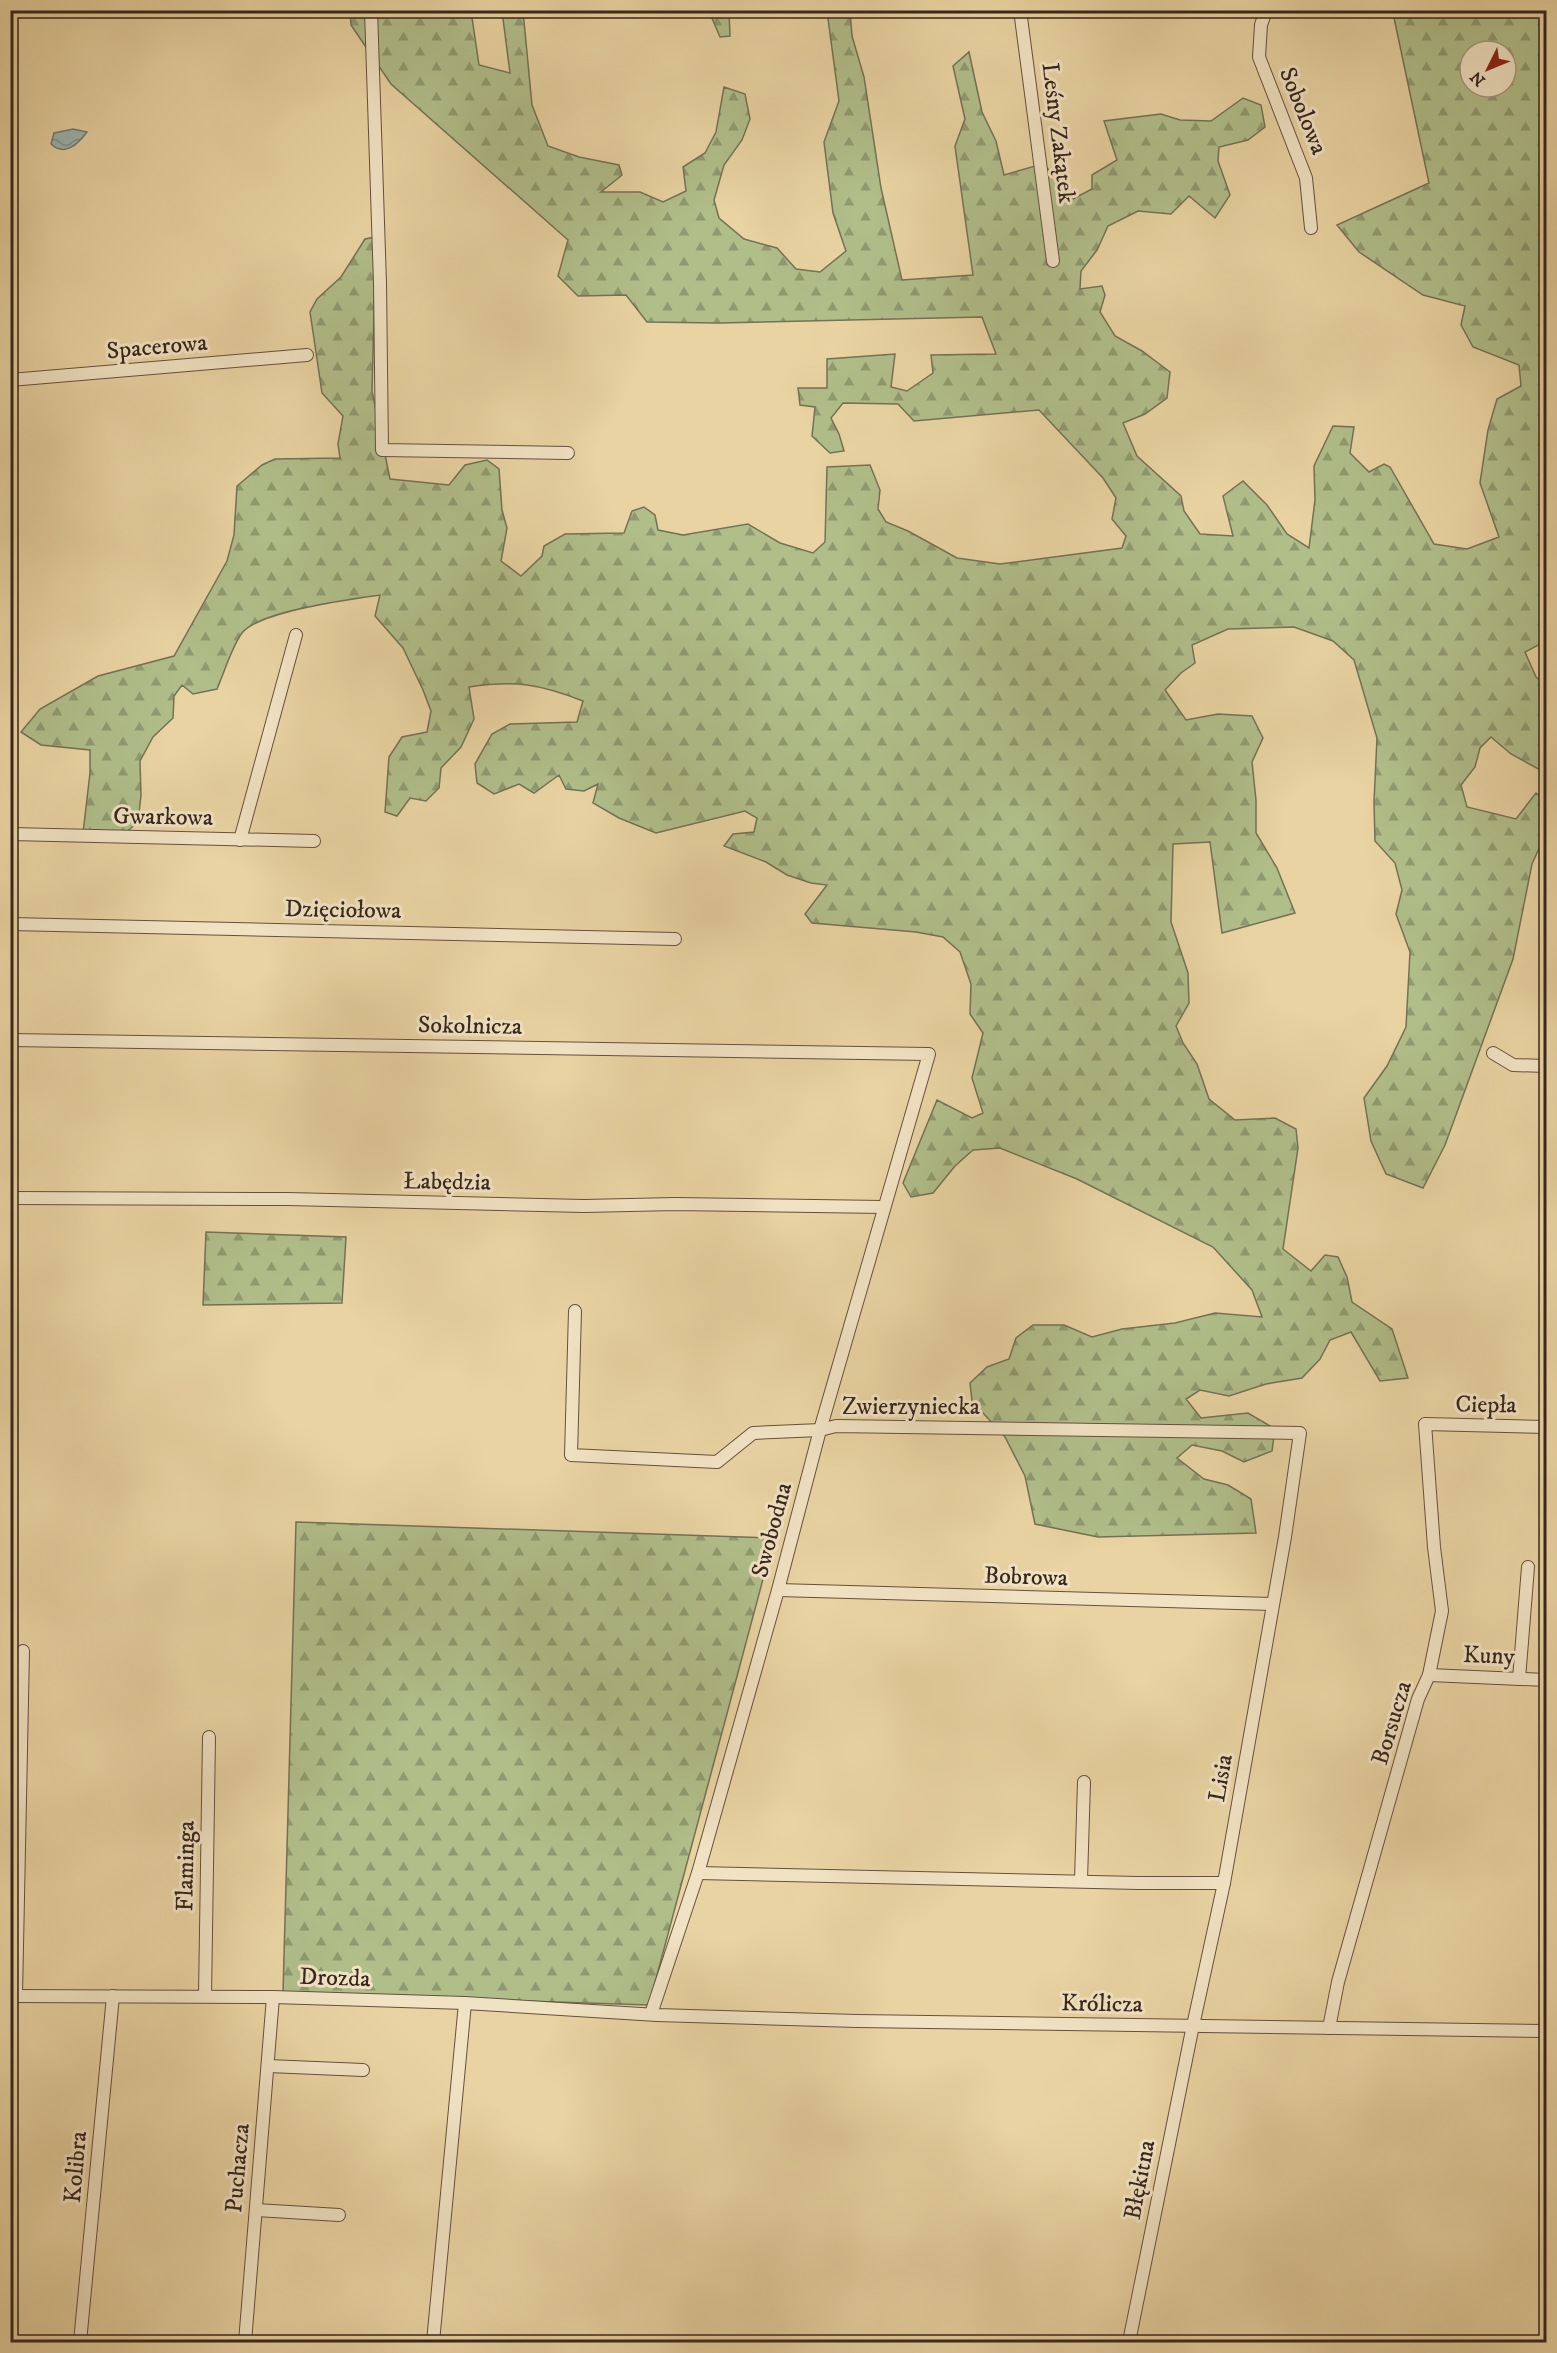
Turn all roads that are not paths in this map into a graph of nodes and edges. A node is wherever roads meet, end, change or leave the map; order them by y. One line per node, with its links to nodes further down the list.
1 (371, 10): 8 (street)
2 (1020, 10): 5 (street, Leśny Zakątek)
3 (1266, 10): 4 (street, Sobolowa)
4 (1311, 228)
5 (1053, 261)
6 (308, 355): 7 (street, Spacerowa)
7 (10, 380)
8 (568, 453)
9 (296, 635): 11 (street)
10 (10, 834): 11 (street, Gwarkowa)
11 (240, 840): 12 (street, Gwarkowa)
12 (314, 841)
13 (10, 924): 14 (street, Dzięciołowa)
14 (675, 939)
15 (10, 1040): 17 (street, Sokolnicza)
16 (1493, 1053): 18 (street)
17 (929, 1054): 20 (street, Swobodna)
18 (1546, 1066)
19 (10, 1198): 20 (street, Łabędzia)
20 (884, 1207): 24 (street, Swobodna)
21 (575, 1311): 24 (street, Zwierzyniecka)
22 (1425, 1424): 23 (street, Ciepła); 30 (street, Borsucza)
23 (1546, 1427)
24 (820, 1430): 25 (street, Zwierzyniecka); 27 (street, Swobodna)
25 (1285, 1537): 28 (street, Lisia)
26 (1528, 1567): 31 (street)
27 (778, 1590): 28 (street, Bobrowa); 35 (street, Swobodna)
28 (1272, 1604): 37 (street, Lisia)
29 (23, 1651): 38 (street)
30 (1429, 1675): 31 (street, Kuny); 45 (street, Borsucza)
31 (1518, 1679): 32 (street, Kuny)
32 (1546, 1680)
33 (209, 1737): 40 (street, Flaminga)
34 (1084, 1782): 36 (street)
35 (698, 1873): 36 (street); 43 (street, Swobodna)
36 (1081, 1880): 37 (street)
37 (1224, 1883): 44 (street, Lisia)
38 (14, 1996): 39 (street, Drozda)
39 (113, 1996): 40 (street, Drozda); 51 (street, Kolibra)
40 (205, 1996): 41 (street, Drozda)
41 (273, 1997): 42 (street, Drozda); 47 (street, Puchacza)
42 (465, 2002): 43 (street, Drozda); 53 (street)
43 (654, 2015): 44 (street, Królicza)
44 (1193, 2026): 45 (street, Królicza); 54 (street, Błękitna)
45 (1329, 2028): 46 (street, Królicza)
46 (1546, 2031)
47 (268, 2066): 48 (street); 49 (street, Puchacza)
48 (363, 2070)
49 (256, 2210): 50 (street); 52 (street, Puchacza)
50 (339, 2215)
51 (80, 2343)
52 (245, 2343)
53 (433, 2343)
54 (1129, 2343)

